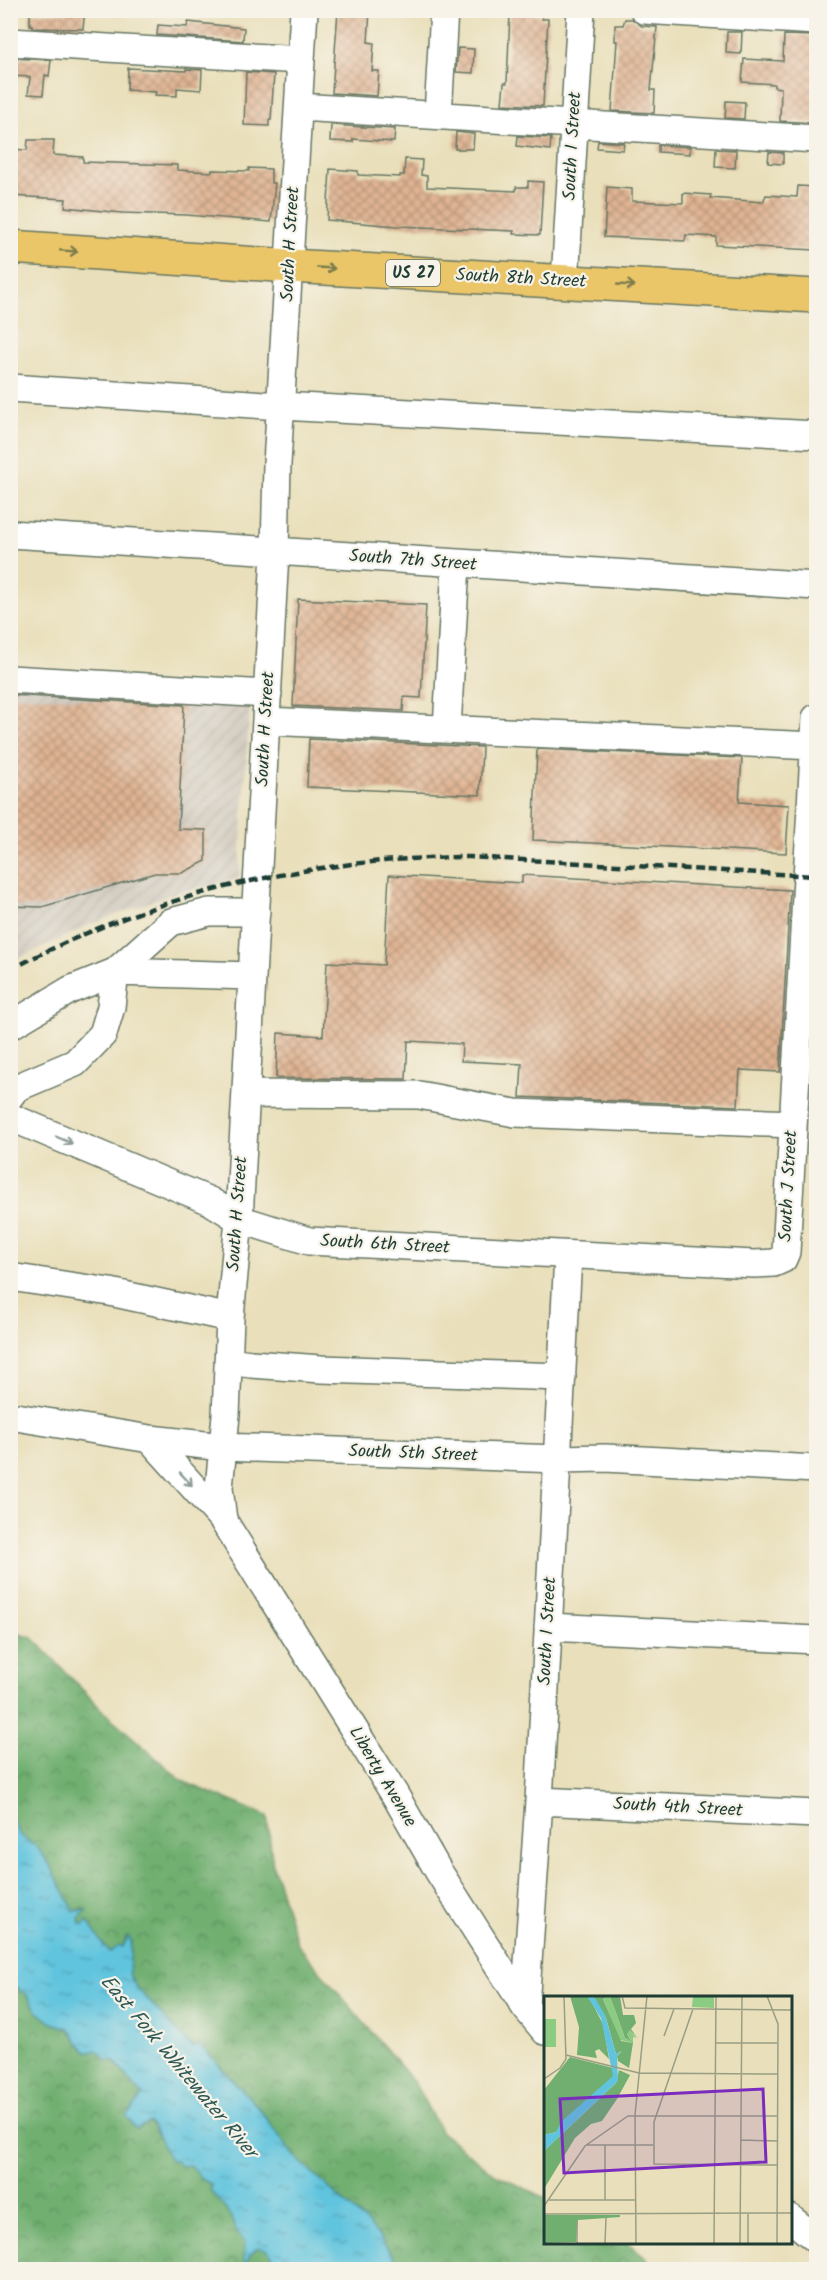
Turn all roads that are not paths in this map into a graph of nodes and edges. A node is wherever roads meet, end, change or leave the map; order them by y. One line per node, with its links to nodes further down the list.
1 (304, 10): 7 (street, South H Street)
2 (444, 10): 9 (street)
3 (581, 10): 10 (street, South I Street)
4 (644, 10): 5 (street)
5 (816, 21)
6 (10, 42): 7 (street)
7 (301, 60): 8 (street, South H Street)
8 (299, 107): 9 (street); 13 (street, South H Street)
9 (438, 115): 10 (street)
10 (574, 124): 11 (street); 14 (street, South I Street)
11 (816, 139)
12 (10, 247): 13 (highway, South 8th Street / US 27, one-way to 13)
13 (290, 266): 14 (highway, South 8th Street / US 27, one-way to 14); 17 (street, South H Street)
14 (565, 281): 15 (highway, South 8th Street / US 27, one-way to 15)
15 (816, 296)
16 (10, 388): 17 (street)
17 (281, 406): 18 (street); 20 (street, South H Street)
18 (816, 435)
19 (10, 534): 20 (street, South 7th Street)
20 (275, 553): 21 (street, South 7th Street); 24 (street, South H Street)
21 (456, 564): 22 (street, South 7th Street); 27 (street)
22 (816, 586)
23 (10, 679): 24 (street)
24 (268, 694): 26 (street, South H Street)
25 (816, 718): 28 (street, South J Street)
26 (266, 721): 27 (street); 29 (street, South H Street)
27 (447, 729): 28 (street)
28 (815, 746): 36 (street, South J Street)
29 (256, 912): 30 (street); 31 (street, South H Street)
30 (115, 972): 31 (street); 32 (street); 34 (street)
31 (252, 976): 33 (street, South H Street)
32 (10, 1026)
33 (246, 1094): 36 (street); 37 (street, South H Street)
34 (10, 1096)
35 (10, 1118): 37 (street, South 6th Street, one-way to 37)
36 (793, 1124): 39 (street, South J Street)
37 (239, 1220): 38 (street, South 6th Street); 41 (street, South H Street)
38 (568, 1256): 39 (street, South 6th Street); 43 (street, South I Street)
39 (783, 1259)
40 (10, 1277): 41 (street)
41 (230, 1318): 42 (street, South H Street)
42 (228, 1361): 43 (street); 46 (street, South H Street)
43 (562, 1377): 47 (street, South I Street)
44 (10, 1416): 45 (street, South 5th Street)
45 (150, 1439): 46 (street, South 5th Street); 49 (street, Liberty Avenue, one-way to 49)
46 (224, 1447): 47 (street, South 5th Street); 49 (street, Liberty Avenue)
47 (558, 1459): 48 (street, South 5th Street); 50 (street, South I Street)
48 (816, 1469)
49 (223, 1520): 54 (street, Liberty Avenue)
50 (548, 1627): 51 (street); 52 (street, South I Street)
51 (816, 1640)
52 (539, 1801): 53 (street, South 4th Street); 54 (street, South I Street)
53 (816, 1814)
54 (525, 2007): 55 (street, Liberty Avenue)
55 (544, 2030)
56 (791, 2220): 57 (street)
57 (816, 2239)

